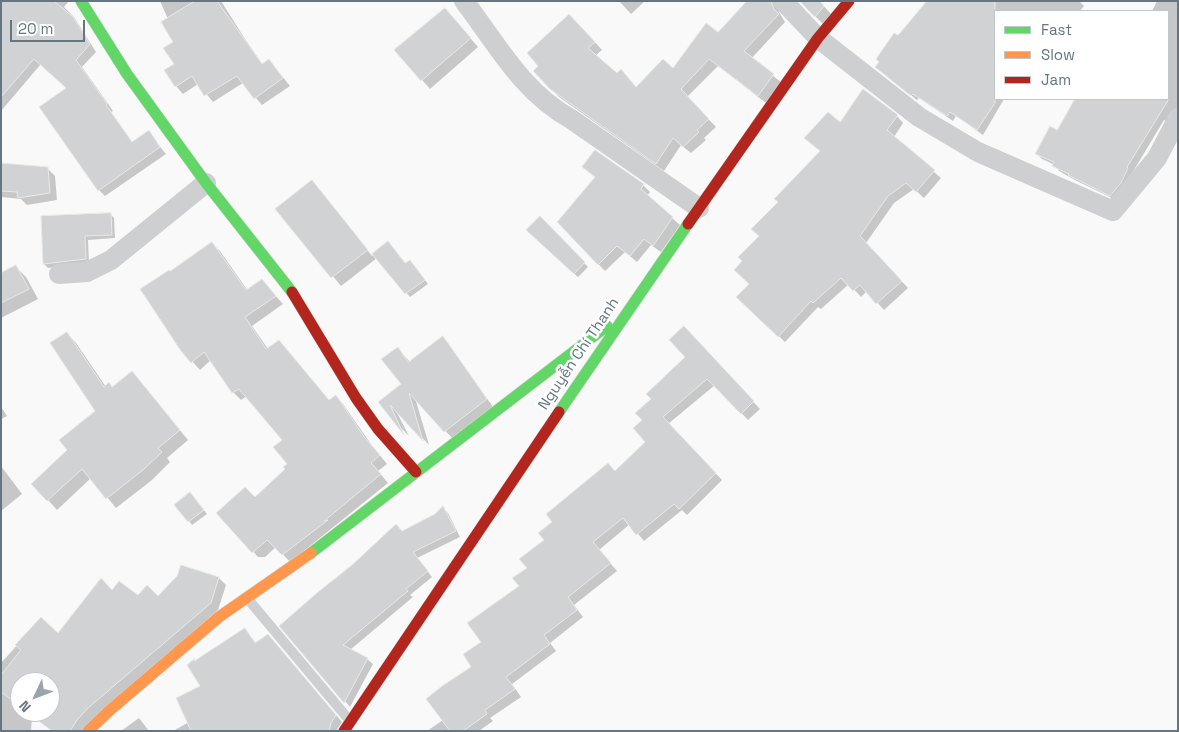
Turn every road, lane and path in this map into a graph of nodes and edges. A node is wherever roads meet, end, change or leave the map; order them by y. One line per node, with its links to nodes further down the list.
1 (81, 1): 7 (street)
2 (464, 1): 8 (street)
3 (783, 1): 5 (street)
4 (849, 1): 5 (street, Nguyễn Chí Thanh)
5 (818, 38): 6 (street); 8 (street, Nguyễn Chí Thanh)
6 (1178, 118)
7 (206, 183): 9 (street); 11 (street)
8 (699, 208): 10 (street, Nguyễn Chí Thanh)
9 (59, 274)
10 (626, 312): 11 (street); 13 (street, Nguyễn Chí Thanh)
11 (416, 472): 12 (street)
12 (247, 597): 13 (lane); 14 (street)
13 (348, 726)
14 (88, 731)

